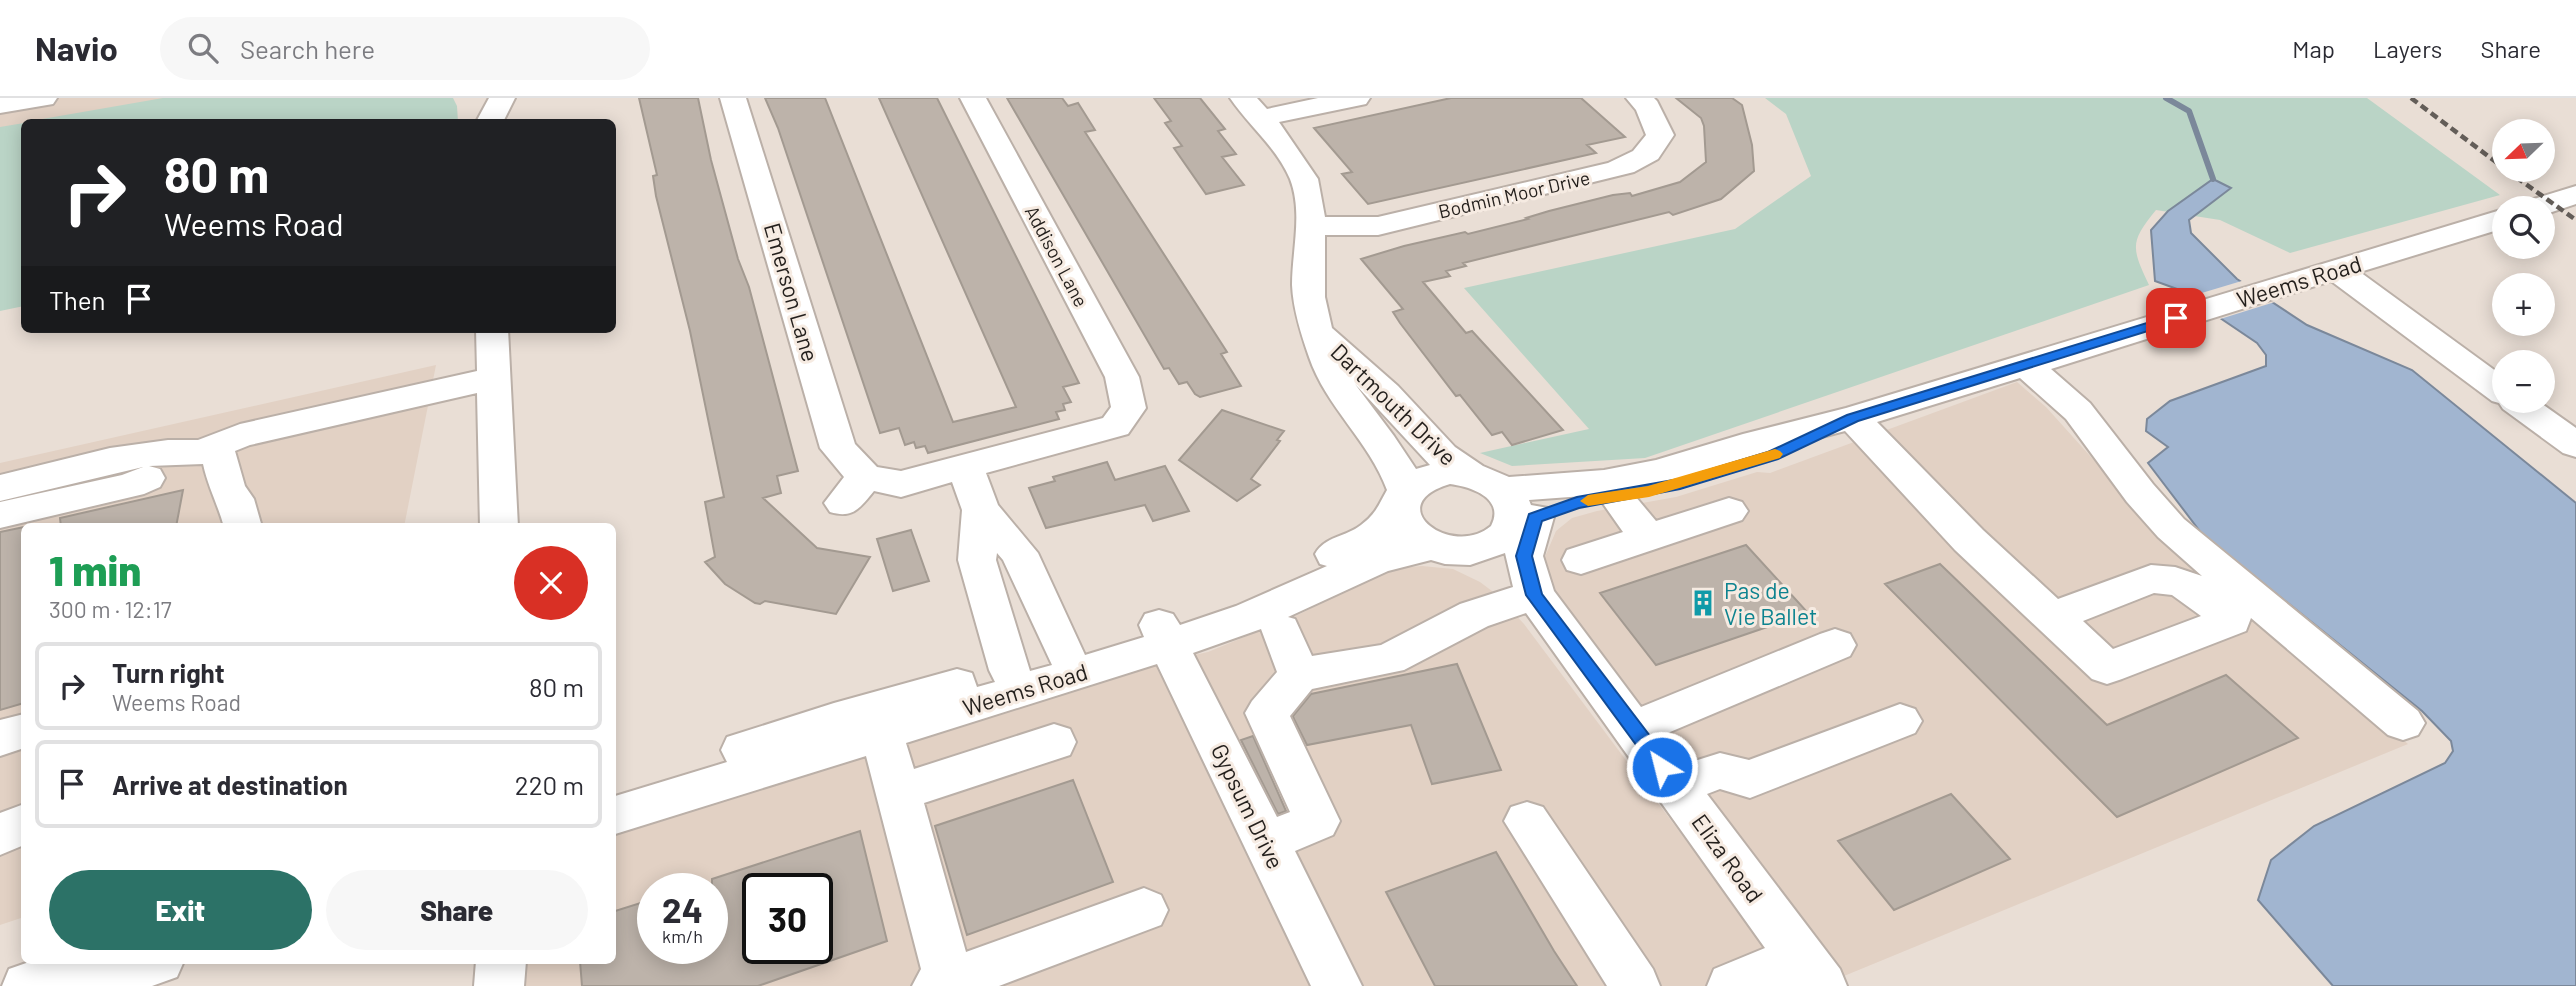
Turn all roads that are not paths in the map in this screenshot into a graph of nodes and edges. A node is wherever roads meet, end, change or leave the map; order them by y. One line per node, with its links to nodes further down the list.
1 (44, 98): 7 (street)
2 (502, 98): 9 (street)
3 (733, 98): 24 (street, Emerson Lane)
4 (972, 98): 24 (street, Addison Lane)
5 (1357, 98): 8 (street)
6 (1639, 98): 13 (street, Bodmin Moor Drive)
7 (0, 105)
8 (1251, 108): 13 (street, Dartmouth Drive)
9 (492, 119)
10 (2576, 195): 11 (street)
11 (2555, 202)
12 (2492, 222): 14 (street, Weems Road)
13 (1309, 226): 15 (street, Dartmouth Drive)
14 (2336, 270): 17 (street, Weems Road); 19 (street)
15 (1320, 332): 25 (street, Dartmouth Drive); 28 (street, Dartmouth Drive)
16 (492, 333): 18 (street)
17 (2026, 365): 21 (street, Weems Road); 47 (street)
18 (494, 377): 23 (street); 33 (street)
19 (2492, 384)
20 (2532, 413): 22 (street)
21 (1853, 418): 25 (street, Weems Road); 27 (street, Weems Road); 39 (street)
22 (2576, 445)
23 (188, 452): 26 (street); 31 (street); 32 (street)
24 (965, 467): 29 (street)
25 (1485, 482): 28 (street); 34 (street)
26 (0, 488)
27 (1615, 496): 34 (street, Weems Road); 35 (street)
28 (1403, 499): 36 (street); 41 (street, Weems Road)
29 (981, 510): 43 (street); 44 (street)
30 (1729, 511): 35 (street)
31 (0, 515)
32 (242, 523)
33 (499, 523)
34 (1523, 523): 36 (street); 38 (street, Eliza Road)
35 (1648, 537): 37 (street)
36 (1440, 548): 38 (street, Eliza Road); 41 (street, Weems Road)
37 (1581, 560)
38 (1535, 595): 45 (street); 48 (street, Eliza Road)
39 (2052, 617)
40 (1281, 630): 45 (street)
41 (1164, 635): 43 (street, Weems Road); 50 (street, Weems Road); 60 (street, Gypsum Drive)
42 (1835, 645): 48 (street)
43 (1065, 653): 44 (street, Weems Road)
44 (1010, 670): 54 (street, Weems Road)
45 (1299, 675): 60 (street)
46 (1900, 721): 53 (street)
47 (2403, 723)
48 (1634, 728): 53 (street, Eliza Road)
49 (21, 732): 51 (street)
50 (882, 734): 55 (street); 56 (street, Weems Road)
51 (0, 738)
52 (1054, 742): 55 (street)
53 (1676, 786): 65 (street, Eliza Road)
54 (616, 792)
55 (898, 793): 66 (street)
56 (616, 815)
57 (1527, 821): 71 (street)
58 (21, 824): 59 (street)
59 (0, 835)
60 (1266, 842): 70 (street, Gypsum Drive)
61 (1144, 910): 66 (street)
62 (86, 964): 67 (street)
63 (150, 964): 68 (street)
64 (501, 964): 69 (street)
65 (1811, 971): 72 (street)
66 (946, 984)
67 (27, 986)
68 (84, 986)
69 (499, 986)
70 (1337, 986)
71 (1635, 986)
72 (1732, 986)

